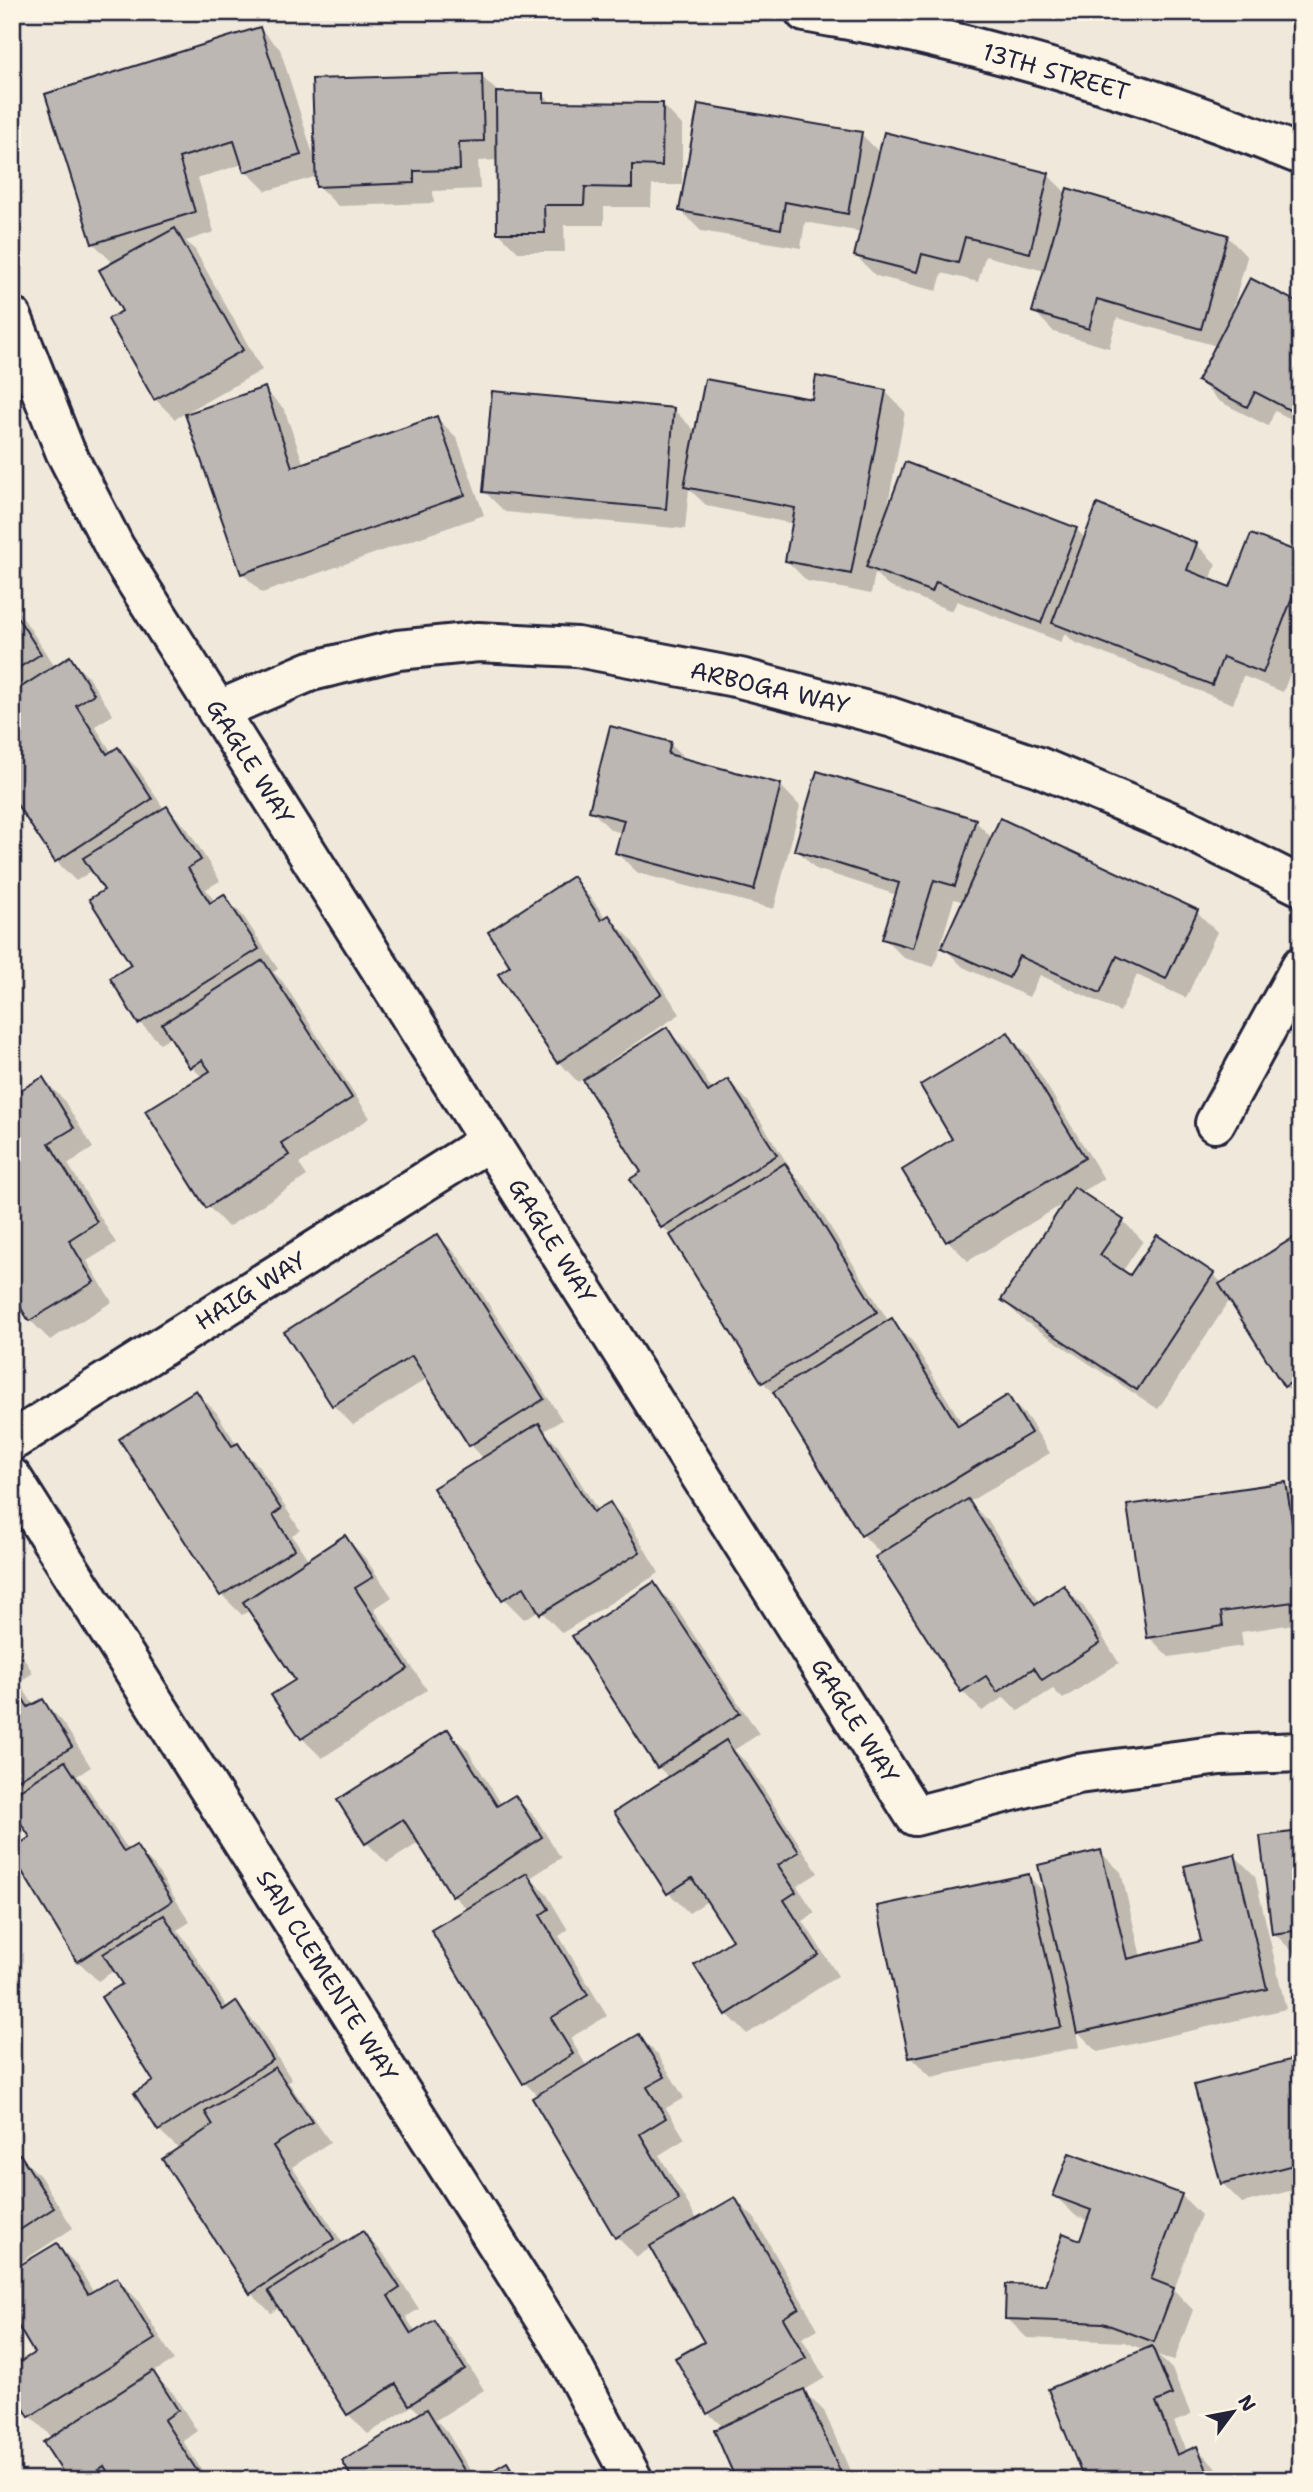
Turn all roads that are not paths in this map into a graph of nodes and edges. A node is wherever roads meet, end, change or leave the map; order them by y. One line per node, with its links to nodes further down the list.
1 (805, 12): 2 (street, 13TH STREET)
2 (1301, 155)
3 (12, 317): 4 (street, GAGLE WAY)
4 (218, 711): 5 (street, ARBOGA WAY); 8 (street, GAGLE WAY)
5 (1301, 886)
6 (1301, 966): 7 (street)
7 (1215, 1124)
8 (489, 1141): 9 (street, HAIG WAY); 11 (street, GAGLE WAY)
9 (12, 1441)
10 (12, 1478): 12 (street, SAN CLEMENTE WAY)
11 (1301, 1752)
12 (633, 2480)

